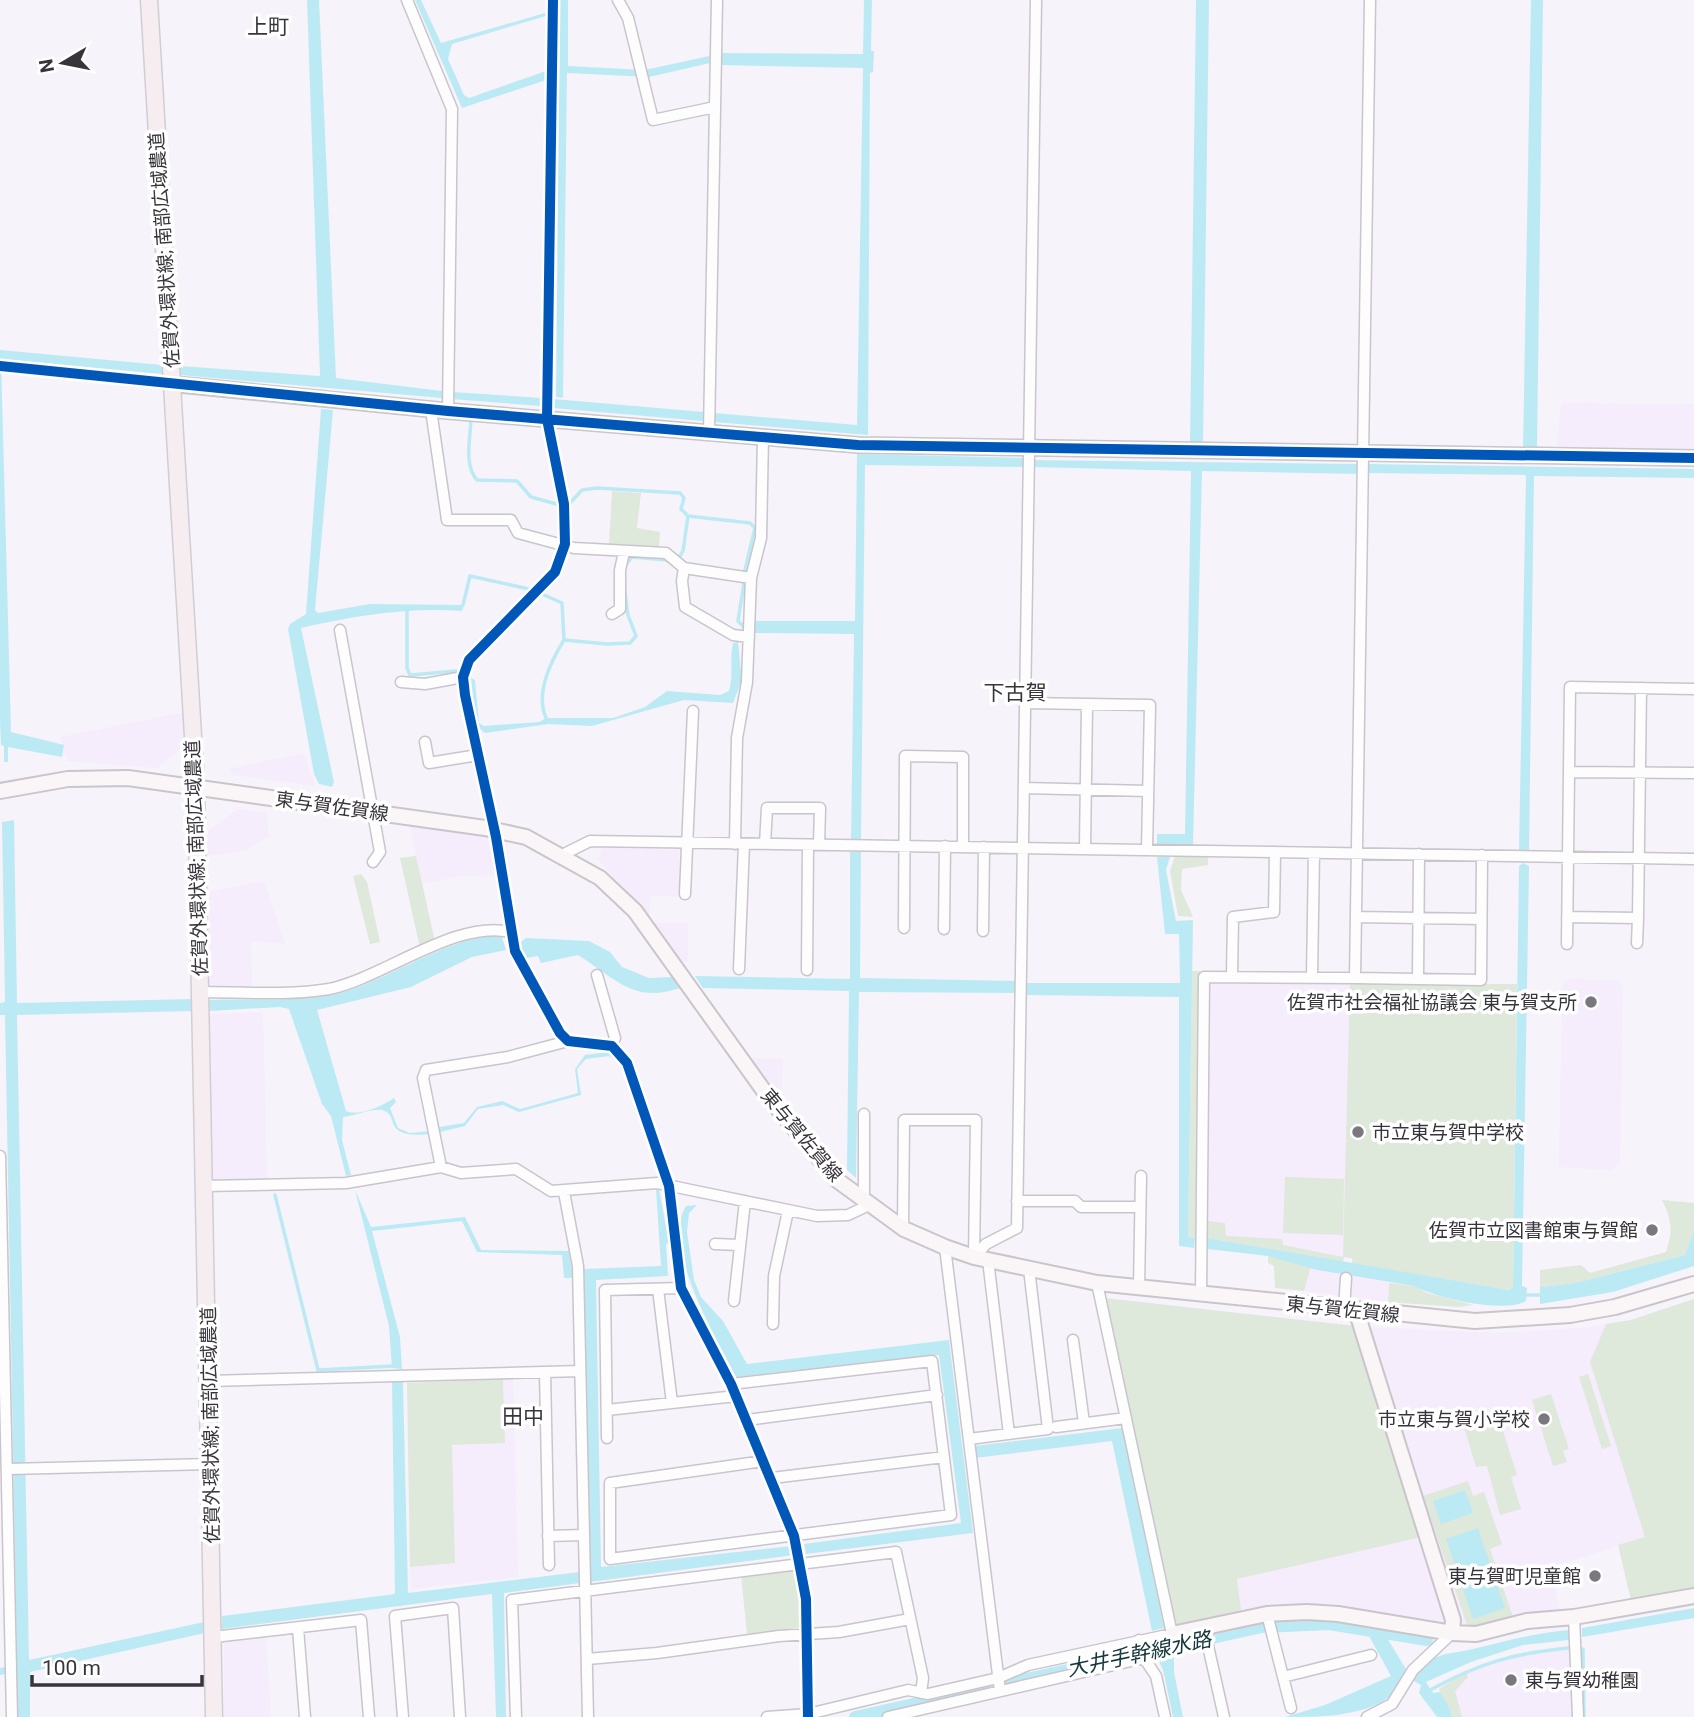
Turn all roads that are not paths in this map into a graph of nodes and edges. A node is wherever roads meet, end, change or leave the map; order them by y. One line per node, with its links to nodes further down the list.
1 (149, 0): 10 (main road, 佐賀外環状線; 南部広域農道)
2 (407, 0): 12 (street)
3 (553, 0): 13 (street)
4 (618, 0): 8 (street)
5 (717, 0): 8 (street)
6 (1036, 0): 16 (street)
7 (1370, 0): 17 (street)
8 (715, 107): 14 (street)
9 (2, 367): 10 (street)
10 (173, 384): 11 (street); 38 (main road, 佐賀外環状線; 南部広域農道)
11 (431, 410): 12 (street); 19 (street)
12 (448, 411): 13 (street)
13 (547, 419): 14 (street); 19 (street)
14 (709, 433): 15 (street)
15 (762, 438): 16 (street); 22 (street)
16 (1029, 448): 17 (street); 30 (street)
17 (1363, 453): 18 (street); 58 (street)
18 (1694, 458)
19 (565, 544): 20 (street); 26 (street)
20 (624, 552): 21 (street); 23 (street)
21 (684, 568): 22 (street); 25 (street)
22 (751, 578): 25 (street)
23 (612, 614)
24 (340, 630): 43 (street)
25 (749, 637): 46 (street)
26 (463, 677): 27 (street); 34 (street)
27 (401, 682)
28 (1641, 688): 29 (street); 35 (street); 36 (street)
29 (1694, 689)
30 (1025, 702): 31 (street); 39 (street)
31 (1087, 704): 40 (street); 41 (street)
32 (692, 711): 45 (street)
33 (425, 742): 34 (street)
34 (478, 755): 44 (street)
35 (1569, 772): 36 (street); 62 (street)
36 (1640, 773): 37 (street); 63 (street)
37 (1694, 774)
38 (196, 786): 42 (street, 東与賀佐賀線); 43 (street, 東与賀佐賀線); 85 (main road, 佐賀外環状線; 南部広域農道)
39 (1024, 788): 40 (street); 53 (street)
40 (1086, 789): 41 (street); 54 (street)
41 (1148, 791): 55 (street)
42 (0, 792)
43 (372, 812): 44 (street, 東与賀佐賀線); 65 (street)
44 (494, 830): 60 (street, 東与賀佐賀線); 75 (street)
45 (686, 844): 46 (street); 60 (street); 66 (street)
46 (740, 844): 47 (street); 78 (street)
47 (765, 844): 48 (street); 48 (street)
48 (814, 845): 49 (street); 79 (street)
49 (904, 845): 50 (street); 51 (street); 72 (street)
50 (944, 846): 51 (street); 73 (street)
51 (963, 847): 52 (street)
52 (984, 847): 53 (street); 74 (street)
53 (1023, 848): 54 (street); 96 (street)
54 (1085, 849): 55 (street)
55 (1147, 850): 56 (street)
56 (1275, 852): 57 (street); 81 (street)
57 (1314, 853): 58 (street); 82 (street)
58 (1357, 853): 59 (street); 67 (street)
59 (1419, 854): 61 (street); 69 (street)
60 (562, 855): 97 (street, 東与賀佐賀線)
61 (1482, 855): 62 (street); 71 (street)
62 (1568, 857): 63 (street); 68 (street)
63 (1639, 858): 64 (street); 70 (street)
64 (1694, 859)
65 (373, 862)
66 (685, 894)
67 (1356, 917): 69 (street); 83 (street)
68 (1567, 917): 70 (street); 77 (street)
69 (1419, 918): 71 (street); 84 (street)
70 (1638, 918): 76 (street)
71 (1481, 919): 84 (street)
72 (904, 928)
73 (944, 929)
74 (984, 931)
75 (510, 932): 85 (street); 86 (street)
76 (1637, 943)
77 (1567, 944)
78 (739, 969)
79 (807, 970)
80 (597, 975): 87 (street)
81 (1232, 976): 82 (street); 112 (street)
82 (1312, 977): 83 (street)
83 (1355, 978): 84 (street)
84 (1418, 979)
85 (200, 992): 92 (main road, 佐賀外環状線; 南部広域農道)
86 (568, 1041): 87 (street); 90 (street)
87 (612, 1046): 93 (street)
88 (864, 1114): 97 (street)
89 (0, 1156): 135 (street)
90 (441, 1167): 92 (street); 94 (street)
91 (1141, 1176): 98 (street)
92 (205, 1186): 119 (main road, 佐賀外環状線; 南部広域農道)
93 (669, 1186): 94 (street); 95 (street); 109 (street)
94 (564, 1192): 117 (street)
95 (745, 1201): 99 (street); 102 (street)
96 (1017, 1201): 98 (street); 104 (street)
97 (865, 1202): 99 (street); 100 (street, 東与賀佐賀線)
98 (1140, 1207): 110 (street)
99 (788, 1212): 115 (street)
100 (903, 1228): 103 (street, 東与賀佐賀線); 104 (street)
101 (715, 1244): 102 (street)
102 (739, 1245): 113 (street)
103 (945, 1247): 104 (street, 東与賀佐賀線); 131 (street)
104 (981, 1259): 105 (street, 東与賀佐賀線); 129 (street)
105 (1028, 1269): 107 (street, 東与賀佐賀線); 129 (street)
106 (1346, 1278): 114 (street)
107 (1097, 1283): 110 (street, 東与賀佐賀線); 125 (street)
108 (1694, 1284): 114 (street, 東与賀佐賀線)
109 (681, 1288): 111 (street); 120 (street)
110 (1139, 1288): 112 (street, 東与賀佐賀線)
111 (658, 1289): 123 (street); 124 (street)
112 (1200, 1294): 114 (street, 東与賀佐賀線)
113 (734, 1301)
114 (1350, 1309): 148 (street)
115 (773, 1324)
116 (1073, 1340): 127 (street)
117 (580, 1370): 118 (street); 137 (street)
118 (545, 1372): 119 (street); 138 (street)
119 (209, 1381): 134 (main road, 佐賀外環状線; 南部広域農道)
120 (731, 1384): 121 (street); 122 (street)
121 (937, 1395): 126 (street); 132 (street)
122 (736, 1396): 123 (street); 126 (street)
123 (672, 1403): 124 (street)
124 (607, 1410): 130 (street)
125 (1126, 1418): 127 (street); 149 (street)
126 (747, 1419): 133 (street)
127 (1084, 1423): 128 (street)
128 (1056, 1427)
129 (1009, 1434): 131 (street)
130 (607, 1438)
131 (969, 1439): 157 (street)
132 (944, 1457): 136 (street); 139 (street)
133 (764, 1461): 136 (street); 139 (street)
134 (210, 1464): 135 (street); 152 (main road, 佐賀外環状線; 南部広域農道)
135 (10, 1469): 163 (street)
136 (772, 1478): 139 (street)
137 (584, 1535): 138 (street); 142 (street)
138 (548, 1536): 141 (street)
139 (794, 1536): 140 (street)
140 (802, 1564): 142 (street); 145 (street); 150 (street)
141 (549, 1565)
142 (586, 1591): 155 (street); 169 (street)
143 (1694, 1596): 144 (street)
144 (1574, 1617): 148 (street); 177 (street)
145 (910, 1619): 150 (street); 159 (street)
146 (1269, 1621): 148 (street); 151 (street); 156 (street)
147 (298, 1628): 152 (street); 165 (street); 166 (street)
148 (1452, 1633): 176 (street)
149 (1172, 1634): 151 (street); 153 (street)
150 (807, 1635): 155 (street); 162 (street)
151 (1205, 1635): 175 (street)
152 (214, 1637): 164 (main road, 佐賀外環状線; 南部広域農道)
153 (1141, 1649): 157 (street); 158 (street); 174 (street)
154 (1371, 1655): 156 (street)
155 (587, 1659): 170 (street)
156 (1283, 1677): 161 (street)
157 (998, 1678): 158 (street); 159 (street)
158 (1000, 1691): 160 (street)
159 (920, 1693): 162 (street)
160 (942, 1705): 172 (street); 173 (street)
161 (1290, 1708)
162 (808, 1715): 171 (street)
163 (12, 1717)
164 (215, 1717)
165 (304, 1717)
166 (369, 1717)
167 (403, 1717): 168 (street)
168 (460, 1717)
169 (516, 1717)
170 (588, 1717)
171 (767, 1717)
172 (888, 1717)
173 (944, 1717)
174 (1165, 1717)
175 (1224, 1717)
176 (1367, 1717)
177 (1578, 1717)

